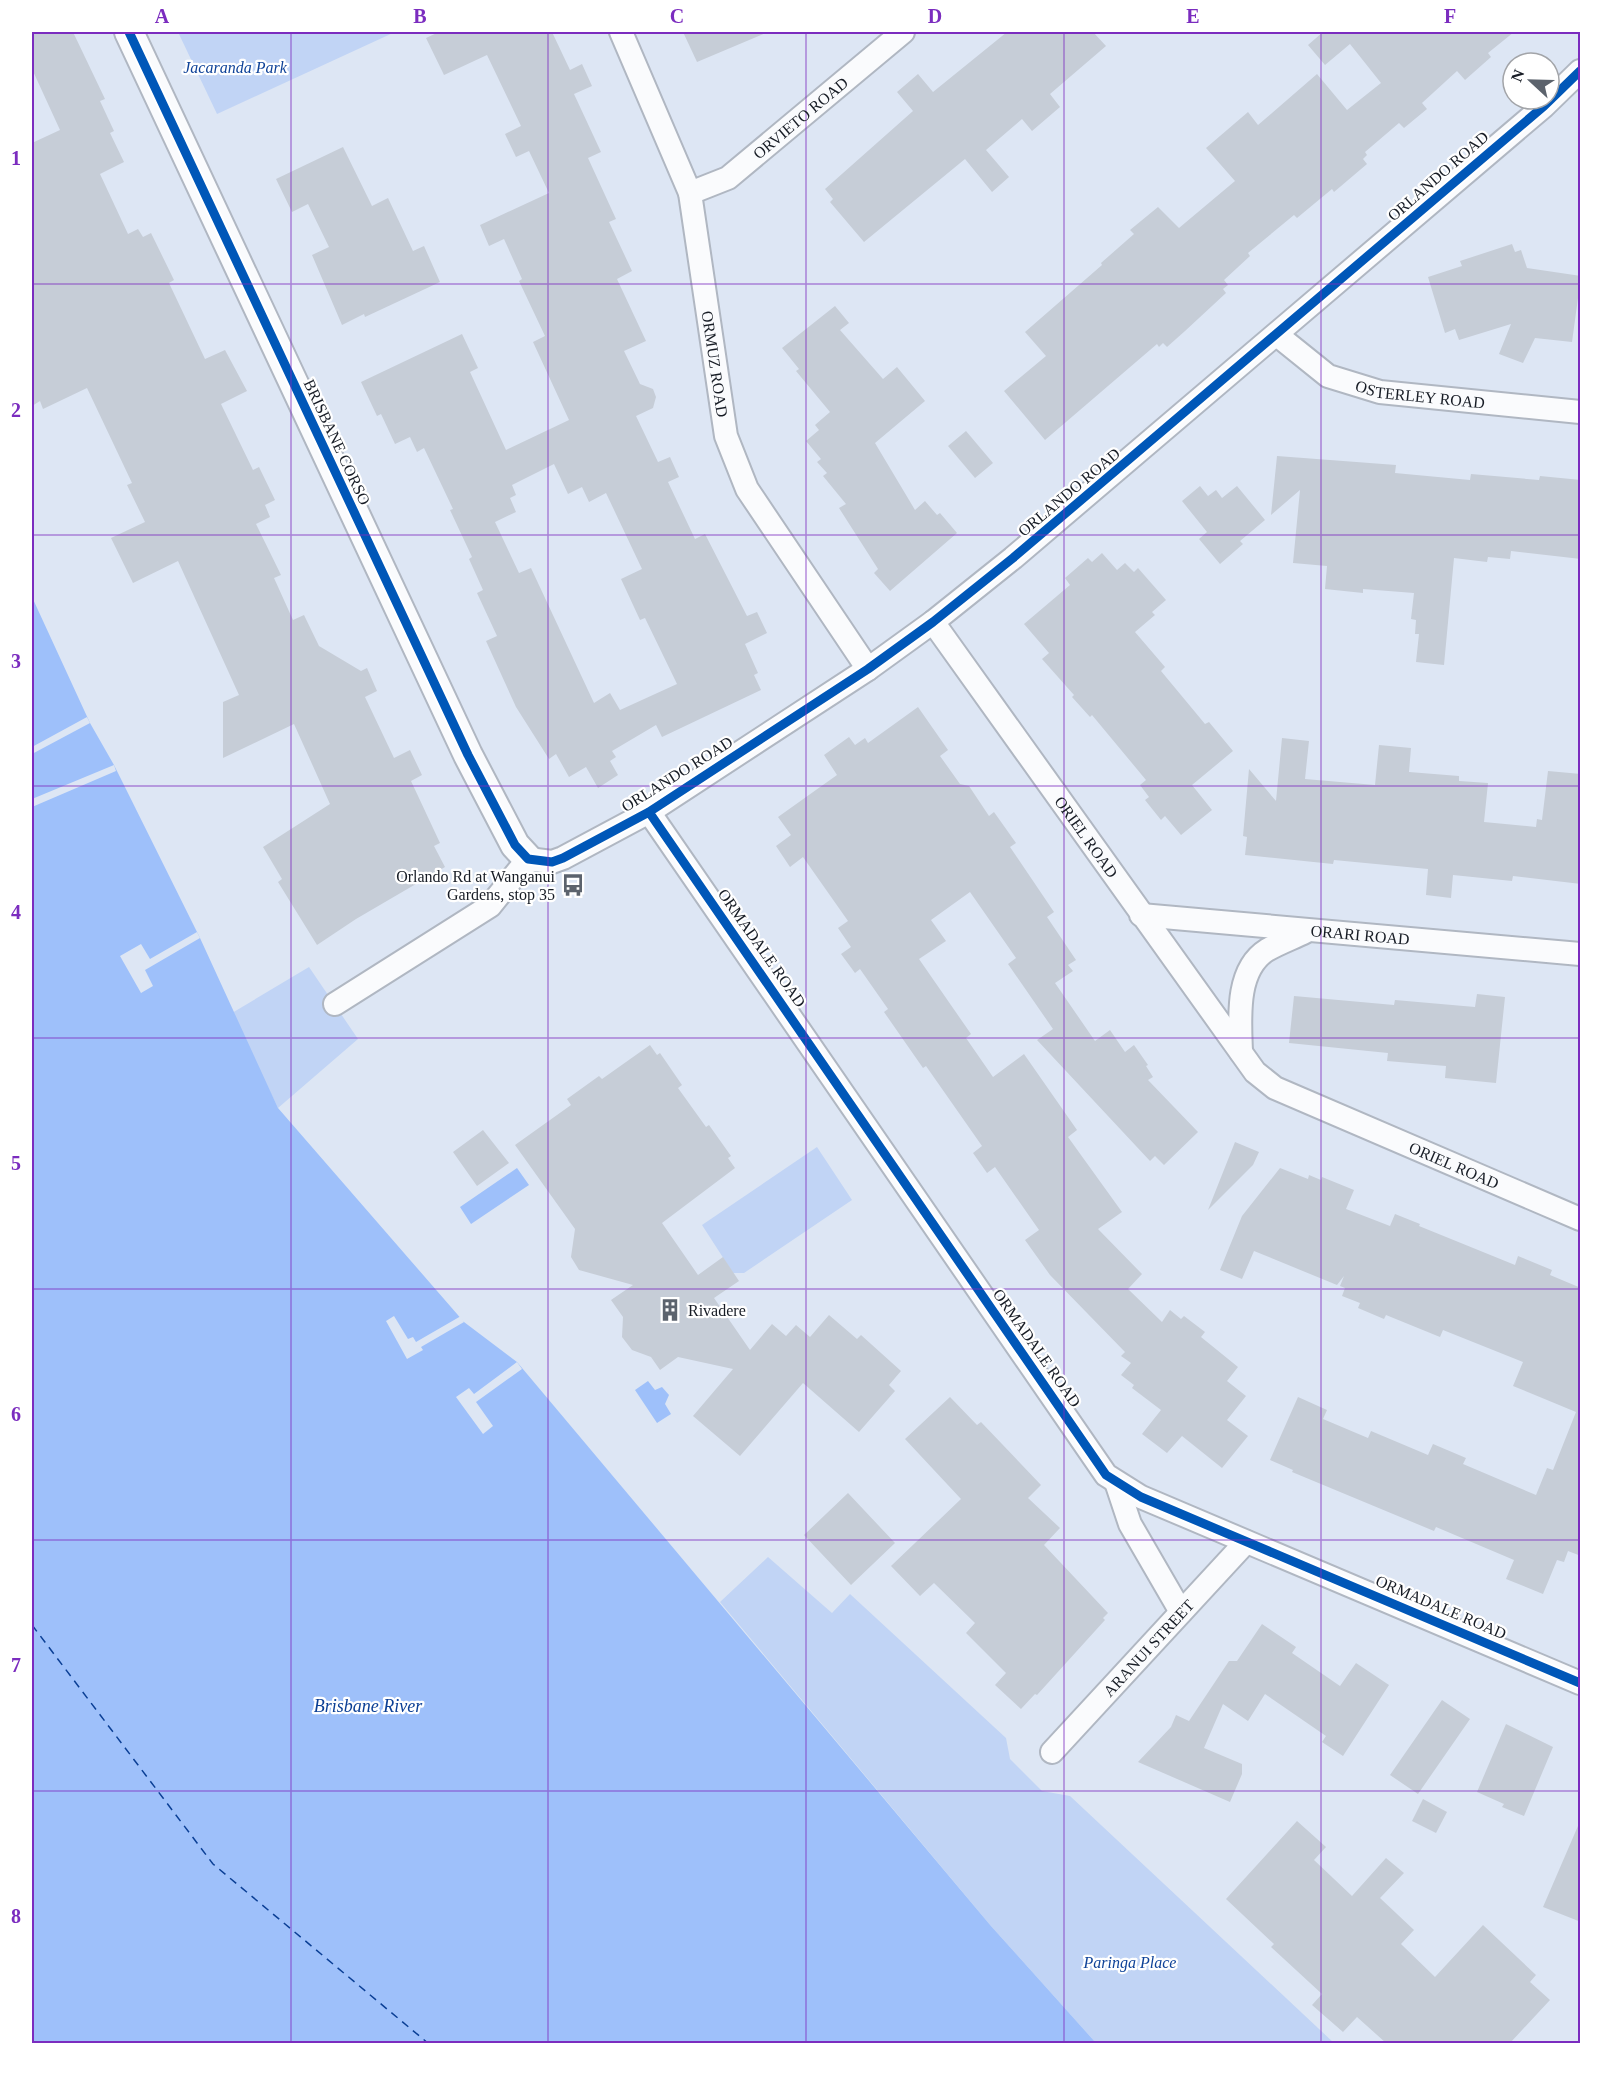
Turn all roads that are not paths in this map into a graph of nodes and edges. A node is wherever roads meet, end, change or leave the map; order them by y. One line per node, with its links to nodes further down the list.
1 (129, 32): 11 (street, BRISBANE CORSO)
2 (621, 32): 5 (street, ORMUZ ROAD)
3 (903, 32): 5 (street, ORVIETO ROAD)
4 (1581, 70): 6 (street, ORLANDO ROAD)
5 (690, 193): 9 (street, ORMUZ ROAD)
6 (1277, 335): 7 (street, OSTERLEY ROAD); 8 (street, ORLANDO ROAD)
7 (1581, 412)
8 (933, 622): 9 (street, ORLANDO ROAD); 12 (street, ORIEL ROAD)
9 (868, 669): 10 (street, ORLANDO ROAD)
10 (649, 812): 11 (street, ORLANDO ROAD); 18 (street, ORMADALE ROAD)
11 (528, 859): 15 (street)
12 (1141, 915): 13 (street, ORARI ROAD); 16 (street, ORIEL ROAD)
13 (1307, 931): 14 (street, ORARI ROAD); 16 (street)
14 (1581, 954)
15 (335, 1004)
16 (1241, 1052): 17 (street, ORIEL ROAD)
17 (1581, 1220)
18 (1118, 1485): 19 (street, ORMADALE ROAD); 20 (street, ORMADALE ROAD)
19 (1246, 1542): 20 (street, ARANUI STREET); 21 (street, ORMADALE ROAD)
20 (1181, 1612): 22 (street, ARANUI STREET)
21 (1581, 1683)
22 (1052, 1752)

